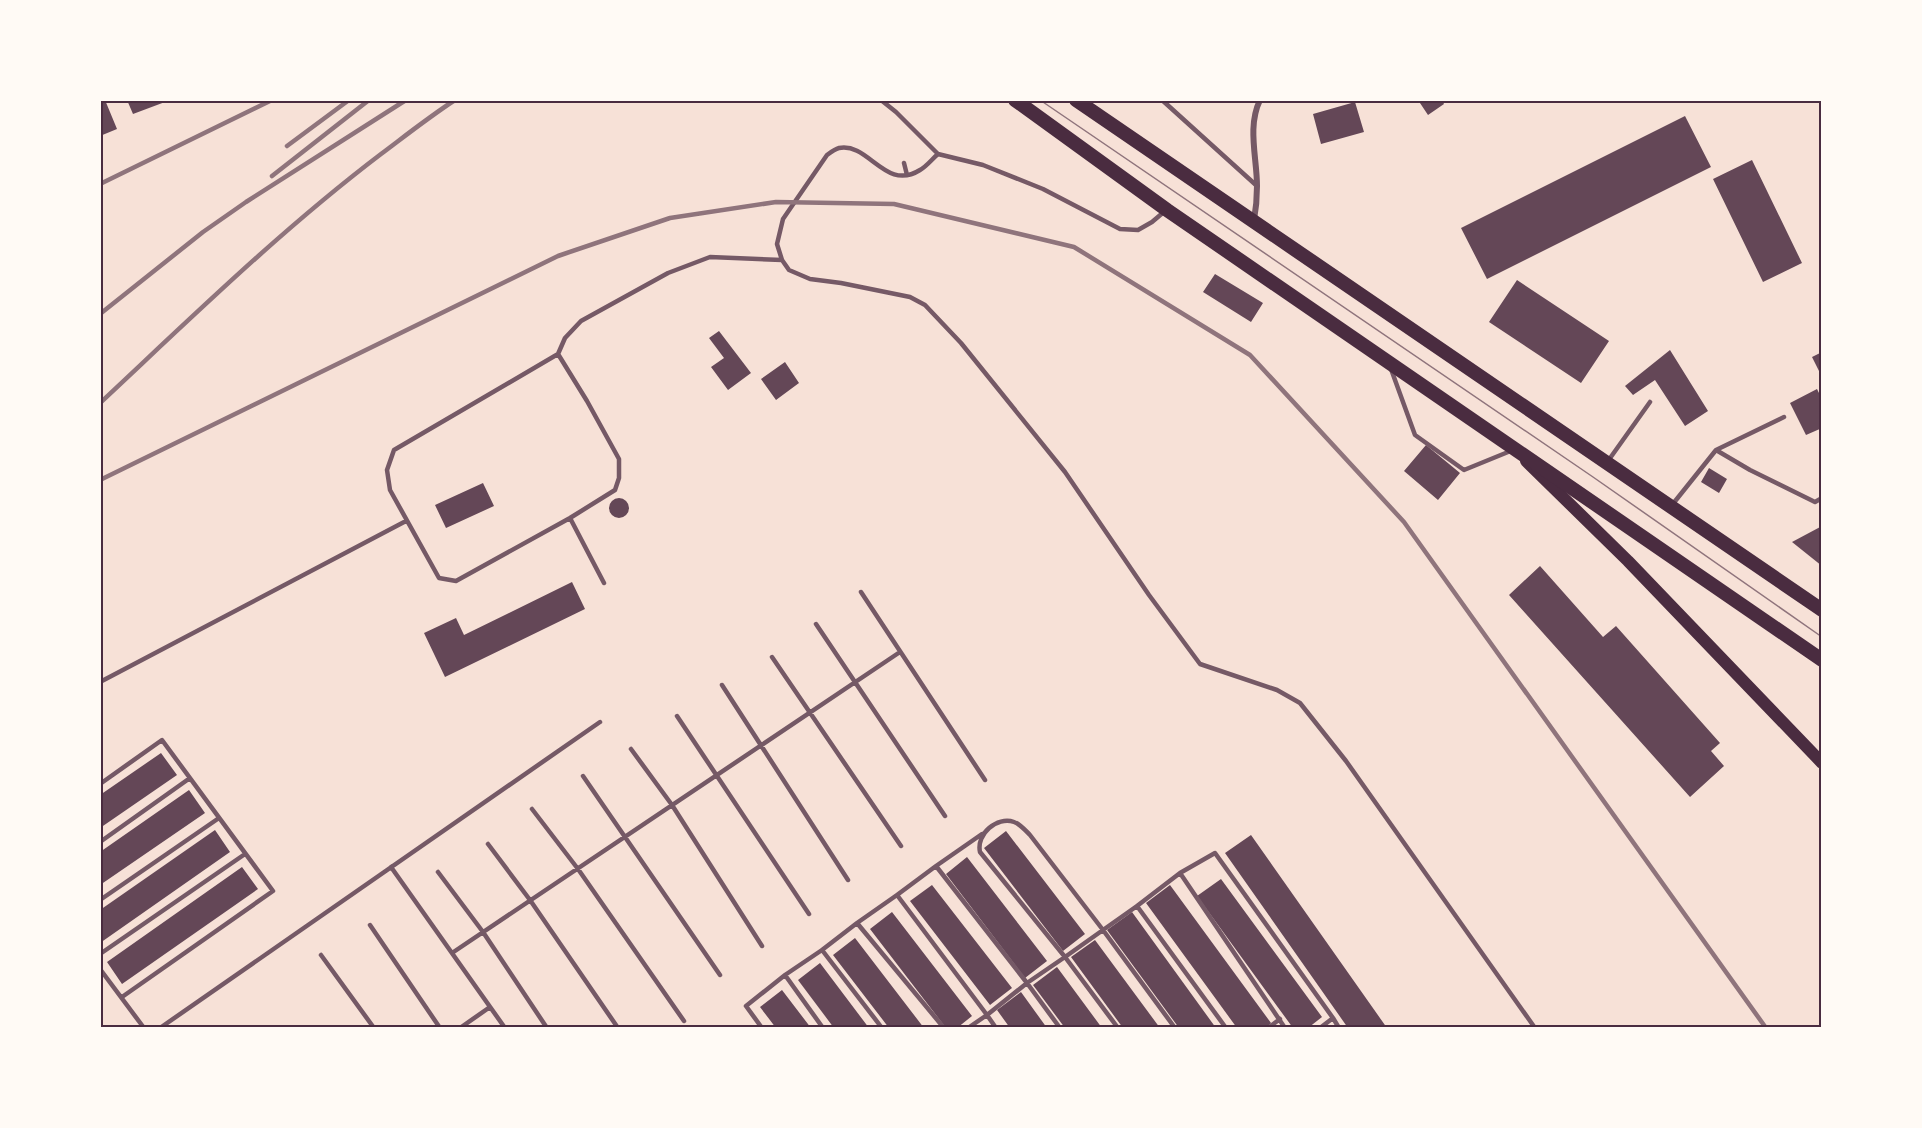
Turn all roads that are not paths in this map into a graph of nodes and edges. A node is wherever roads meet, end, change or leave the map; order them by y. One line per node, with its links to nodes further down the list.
1 (881, 100): 6 (lane)
2 (1015, 100): 10 (main road)
3 (1076, 100): 11 (main road)
4 (1161, 100): 9 (lane)
5 (1260, 100): 9 (street)
6 (938, 154): 8 (lane); 10 (lane)
7 (904, 163): 8 (lane)
8 (906, 176): 12 (lane)
9 (1257, 186): 11 (street)
10 (1167, 210): 14 (main road)
11 (1254, 220): 19 (main road)
12 (782, 260): 13 (lane); 108 (lane)
13 (558, 354): 22 (lane); 23 (lane)
14 (1388, 361): 17 (main road); 17 (lane)
15 (1650, 402): 19 (lane)
16 (1784, 417): 18 (lane)
17 (1514, 450): 30 (main road); 39 (main road)
18 (1716, 450): 20 (lane); 21 (lane)
19 (1606, 464): 21 (main road)
20 (1821, 498)
21 (1670, 507): 26 (main road)
22 (570, 518): 23 (lane); 24 (lane)
23 (406, 521): 31 (lane)
24 (604, 583)
25 (861, 592): 28 (lane)
26 (1821, 610)
27 (816, 624): 32 (lane)
28 (900, 652): 32 (lane); 43 (lane)
29 (772, 657): 34 (lane)
30 (1821, 660)
31 (100, 682)
32 (856, 682): 34 (lane); 47 (lane)
33 (722, 685): 37 (lane)
34 (810, 713): 37 (lane); 53 (lane)
35 (677, 716): 40 (lane)
36 (600, 722): 56 (lane)
37 (762, 745): 40 (lane); 60 (lane)
38 (631, 748): 45 (lane)
39 (1821, 763)
40 (718, 774): 45 (lane); 65 (lane)
41 (583, 776): 50 (lane)
42 (190, 778): 44 (lane); 48 (lane); 51 (lane)
43 (985, 780)
44 (100, 784)
45 (672, 805): 50 (lane); 70 (lane)
46 (532, 809): 57 (lane)
47 (945, 816)
48 (219, 818): 54 (lane); 62 (lane)
49 (982, 834): 55 (lane); 68 (lane); 75 (lane)
50 (624, 837): 57 (lane); 77 (lane)
51 (100, 842)
52 (488, 844): 63 (lane)
53 (901, 846)
54 (245, 854): 73 (lane); 80 (lane)
55 (936, 866): 61 (lane); 79 (lane)
56 (391, 867): 72 (lane); 87 (lane)
57 (578, 869): 63 (lane); 85 (lane)
58 (438, 872): 69 (lane)
59 (1180, 873): 64 (lane); 83 (lane); 84 (lane)
60 (848, 880)
61 (897, 895): 66 (lane); 82 (lane)
62 (100, 900)
63 (530, 900): 69 (lane); 93 (lane)
64 (1137, 906): 68 (lane); 103 (lane)
65 (809, 914)
66 (857, 923): 71 (lane); 97 (lane)
67 (370, 925): 89 (lane)
68 (1103, 930): 75 (lane); 102 (lane)
69 (483, 932): 72 (lane); 92 (lane)
70 (762, 946)
71 (822, 950): 78 (lane); 96 (lane)
72 (452, 953): 81 (lane)
73 (100, 954)
74 (321, 955): 88 (lane)
75 (1065, 957): 79 (lane); 101 (lane)
76 (100, 969): 80 (lane)
77 (720, 975)
78 (785, 975): 94 (lane); 95 (lane)
79 (1028, 984): 82 (lane); 100 (lane)
80 (122, 997): 86 (lane)
81 (490, 1007): 90 (lane); 91 (lane)
82 (987, 1016): 98 (lane); 99 (lane)
83 (1333, 1018): 106 (lane); 107 (lane)
84 (1280, 1019): 104 (lane); 105 (lane)
85 (684, 1021)
86 (144, 1028)
87 (160, 1028)
88 (374, 1028)
89 (440, 1028)
90 (460, 1028)
91 (505, 1028)
92 (547, 1028)
93 (618, 1028)
94 (762, 1028)
95 (823, 1028)
96 (882, 1028)
97 (944, 1028)
98 (968, 1028)
99 (996, 1028)
100 (1060, 1028)
101 (1118, 1028)
102 (1175, 1028)
103 (1226, 1028)
104 (1268, 1028)
105 (1285, 1028)
106 (1320, 1028)
107 (1340, 1028)
108 (1536, 1028)

